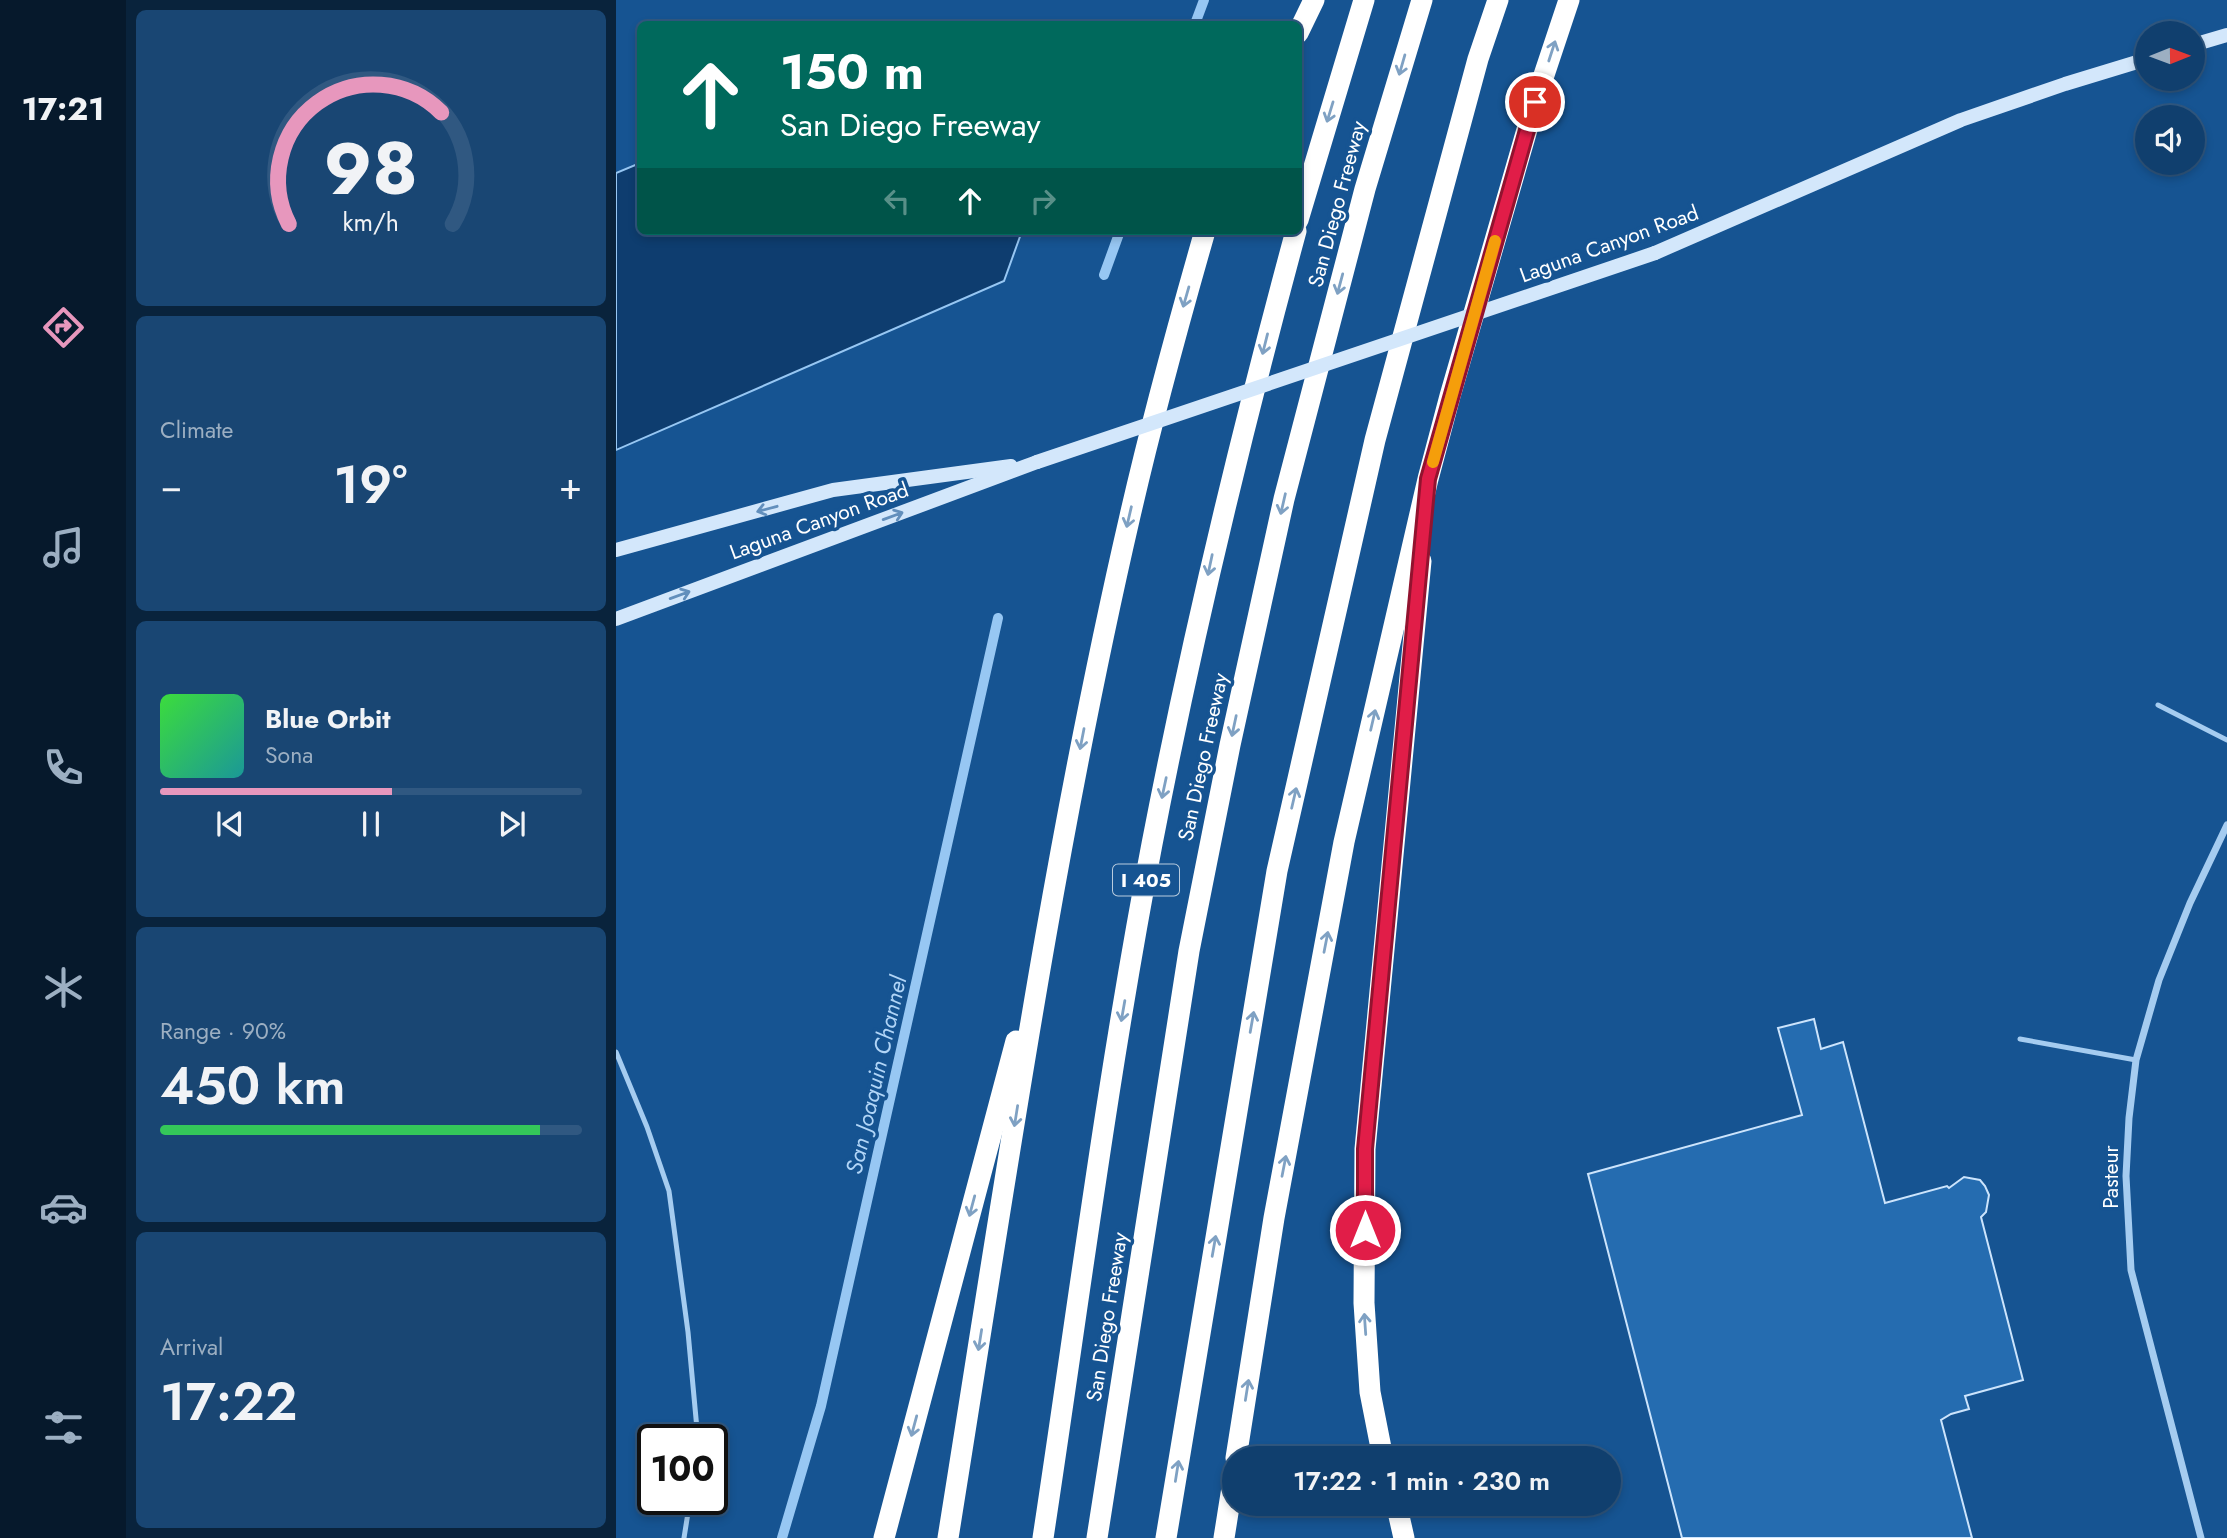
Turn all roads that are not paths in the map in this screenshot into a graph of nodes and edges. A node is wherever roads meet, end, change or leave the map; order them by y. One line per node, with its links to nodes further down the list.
1 (1314, 0): 6 (highway)
2 (1364, 0): 10 (highway, San Diego Freeway, one-way to 10)
3 (1422, 0): 34 (highway, San Diego Freeway, one-way to 34)
4 (1498, 0): 35 (highway, one-way to 4)
5 (1569, 0): 14 (highway, one-way to 5)
6 (1302, 25)
7 (2227, 35): 8 (main road)
8 (2205, 41)
9 (2135, 63): 13 (main road, Laguna Canyon Road, bridge)
10 (1302, 207)
11 (1204, 235): 20 (highway, one-way to 20)
12 (1295, 235): 33 (highway, San Diego Freeway / I 405, one-way to 33)
13 (1037, 462): 15 (main road, Laguna Canyon Road, one-way to 15); 16 (main road, Laguna Canyon Road, one-way to 13)
14 (1428, 479): 25 (highway, one-way to 14); 26 (highway, one-way to 14)
15 (616, 550)
16 (616, 619)
17 (2158, 705): 18 (lane)
18 (2227, 740)
19 (2227, 825): 23 (street, Pasteur)
20 (1047, 927): 31 (highway, one-way to 31); 32 (highway, one-way to 32)
21 (2020, 1039): 23 (lane)
22 (616, 1052): 24 (lane)
23 (2136, 1060): 38 (street, Pasteur)
24 (697, 1424)
25 (1238, 1446)
26 (1382, 1446)
27 (688, 1515): 30 (lane)
28 (1227, 1516): 36 (highway)
29 (1397, 1516): 37 (highway)
30 (684, 1538)
31 (884, 1538)
32 (948, 1538)
33 (1043, 1538)
34 (1097, 1538)
35 (1166, 1538)
36 (1224, 1538)
37 (1402, 1538)
38 (2201, 1538)

